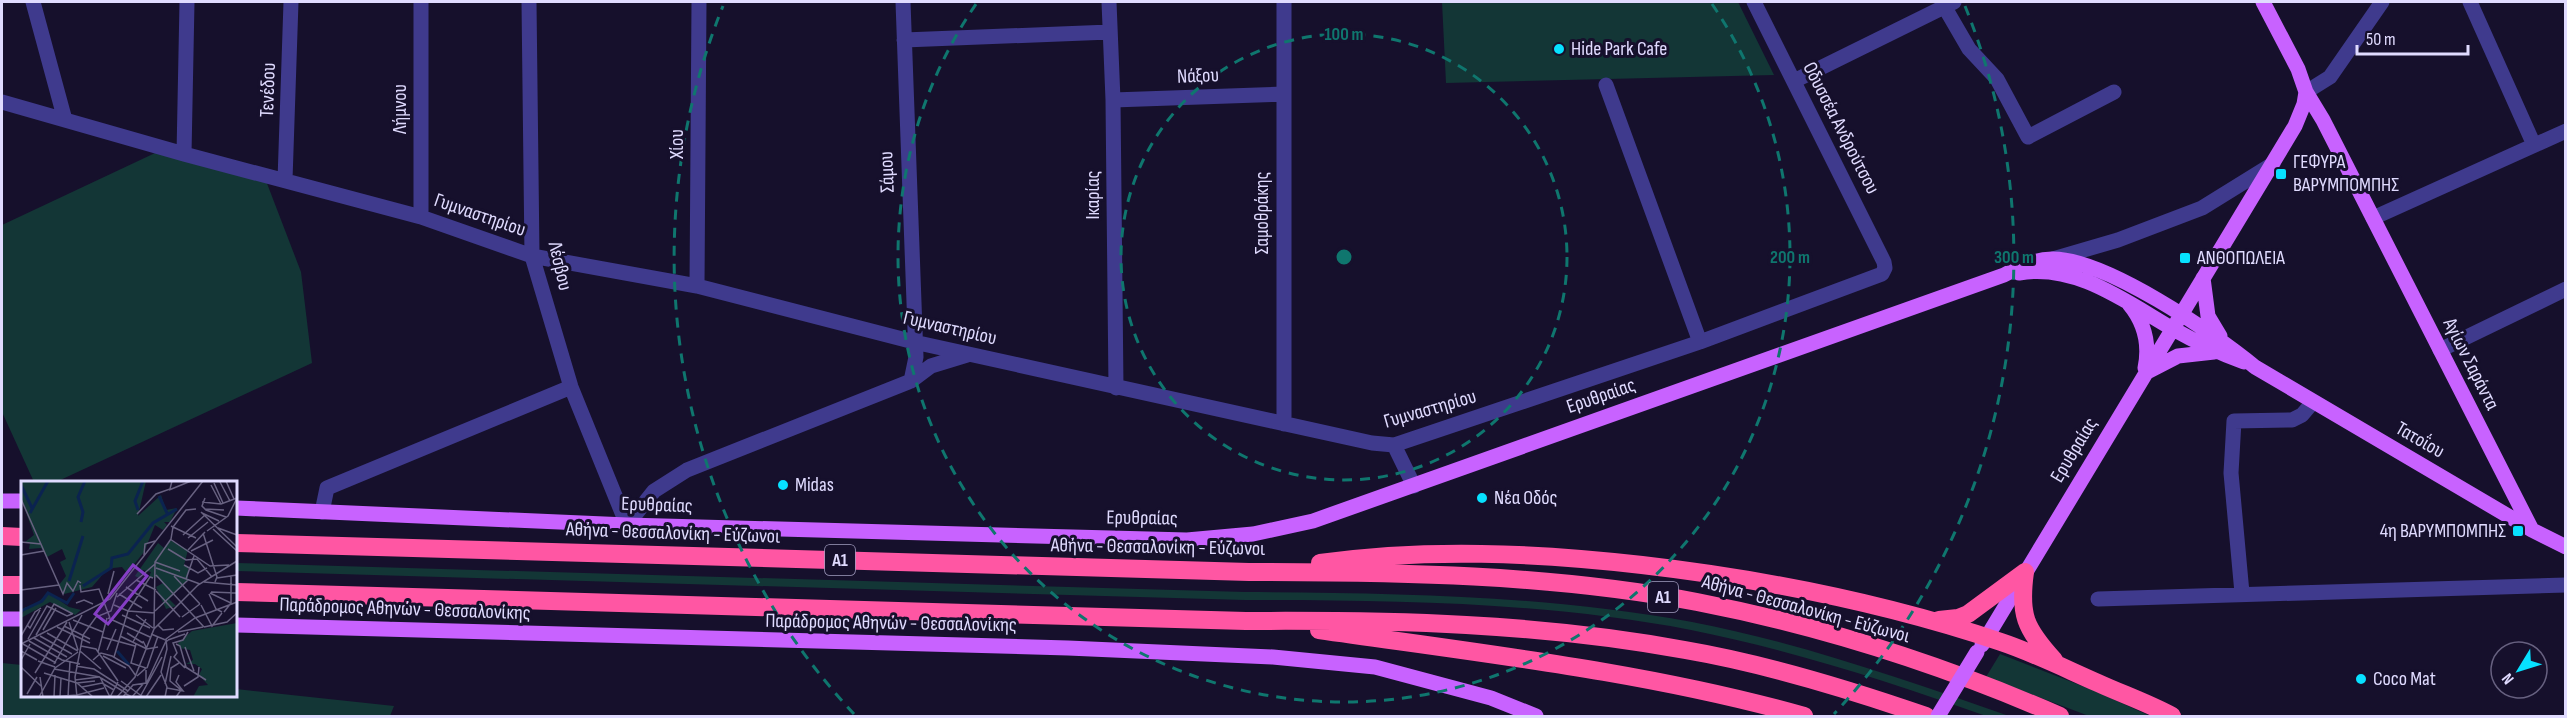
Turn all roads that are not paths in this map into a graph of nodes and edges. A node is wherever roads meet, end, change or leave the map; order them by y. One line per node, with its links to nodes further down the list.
1 (33, 2): 25 (street)
2 (187, 2): 28 (street)
3 (291, 2): 30 (street, Τενέδου)
4 (421, 2): 31 (street, Λήμνου)
5 (529, 2): 33 (street, Λέσβου)
6 (699, 2): 38 (street, Χίου)
7 (903, 2): 17 (street, Σάμου)
8 (1109, 2): 16 (street, Ικαρίας)
9 (1284, 2): 22 (street, Σαμοθράκης)
10 (1754, 2): 18 (street, Οδυσσέα Ανδρούτσου)
11 (2263, 2): 21 (main road)
12 (2382, 2): 21 (street)
13 (2470, 2): 27 (street)
14 (1949, 4): 15 (street); 20 (street)
15 (1927, 8): 18 (street)
16 (1110, 32): 17 (street); 23 (street, Ικαρίας)
17 (904, 40): 43 (street, Σάμου)
18 (1794, 81): 35 (street, Οδυσσέα Ανδρούτσου)
19 (1606, 85): 44 (street)
20 (2114, 92)
21 (2306, 92): 29 (main road, Ερυθραίας); 32 (main road, Αγίων Σαράντα)
22 (1284, 94): 23 (street, Νάξου); 53 (street, Σαμοθράκης)
23 (1113, 100): 51 (street, Ικαρίας)
24 (2, 102): 25 (street, Γυμναστηρίου)
25 (65, 120): 28 (street, Γυμναστηρίου)
26 (2565, 131): 27 (street)
27 (2534, 145): 32 (street)
28 (184, 154): 30 (street, Γυμναστηρίου)
29 (2272, 164): 34 (street, Ερυθραίας); 37 (main road, Ερυθραίας)
30 (285, 180): 31 (street, Γυμναστηρίου)
31 (421, 217): 33 (street, Γυμναστηρίου)
32 (2373, 218): 46 (main road, Αγίων Σαράντα)
33 (532, 256): 38 (street, Γυμναστηρίου); 50 (street, Λέσβου)
34 (2053, 259): 36 (main road, Ερυθραίας); 41 (main road, Ερυθραίας)
35 (1882, 274): 44 (street, Γυμναστηρίου)
36 (2004, 275): 40 (main road, Ερυθραίας); 55 (main road, Ερυθραίας)
37 (2203, 278): 41 (main road, Ερυθραίας); 45 (main road)
38 (697, 286): 43 (street, Γυμναστηρίου)
39 (2565, 289): 46 (street)
40 (2125, 299): 42 (main road, Ερυθραίας); 48 (main road)
41 (2181, 314): 42 (main road, Ερυθραίας); 45 (main road, Τατοΐου)
42 (2172, 328): 45 (main road, Τατοΐου); 48 (main road, Ερυθραίας)
43 (914, 342): 47 (street, Γυμναστηρίου); 49 (street, Σάμου)
44 (1700, 342): 54 (street, Γυμναστηρίου)
45 (2219, 346): 48 (main road); 52 (main road, Τατοΐου)
46 (2440, 350): 61 (main road, Αγίων Σαράντα)
47 (970, 354): 49 (street); 51 (street, Γυμναστηρίου)
48 (2144, 374): 67 (main road, Ερυθραίας)
49 (911, 381): 60 (street)
50 (571, 387): 59 (street); 60 (street, Λέσβου)
51 (1116, 388): 53 (street, Γυμναστηρίου)
52 (2313, 402): 61 (main road, Τατοΐου); 72 (street)
53 (1284, 424): 54 (street, Γυμναστηρίου)
54 (1394, 445): 55 (street)
55 (1414, 486): 60 (main road, Ερυθραίας)
56 (2, 501): 57 (main road)
57 (21, 501)
58 (237, 508): 59 (main road, Ερυθραίας)
59 (322, 512): 60 (main road, Ερυθραίας)
60 (627, 525)
61 (2532, 530): 65 (main road, Τατοΐου)
62 (2, 537): 63 (highway)
63 (21, 537)
64 (237, 543): 66 (highway, Αθήνα - Θεσσαλονίκη - Εύζωνοι / Α1)
65 (2565, 547)
66 (1249, 572): 76 (highway); 85 (highway, Αθήνα - Θεσσαλονίκη - Εύζωνοι / Α1)
67 (2025, 572): 76 (highway); 79 (main road, Ερυθραίας); 80 (highway)
68 (2, 585): 69 (highway)
69 (21, 585)
70 (2565, 585): 72 (street)
71 (237, 591): 77 (highway)
72 (2242, 593): 73 (street)
73 (2098, 599)
74 (2, 619): 75 (main road)
75 (21, 619)
76 (1932, 620): 79 (highway)
77 (1246, 621): 82 (highway); 83 (highway)
78 (237, 625): 81 (main road, Παράδρομος Αθηνών - Θεσσαλονίκης)
79 (1982, 645): 80 (highway); 84 (main road, Ερυθραίας, bridge)
80 (2060, 666): 86 (highway)
81 (1536, 717)
82 (1804, 717)
83 (1926, 717)
84 (1938, 717)
85 (2060, 717)
86 (2172, 717)

